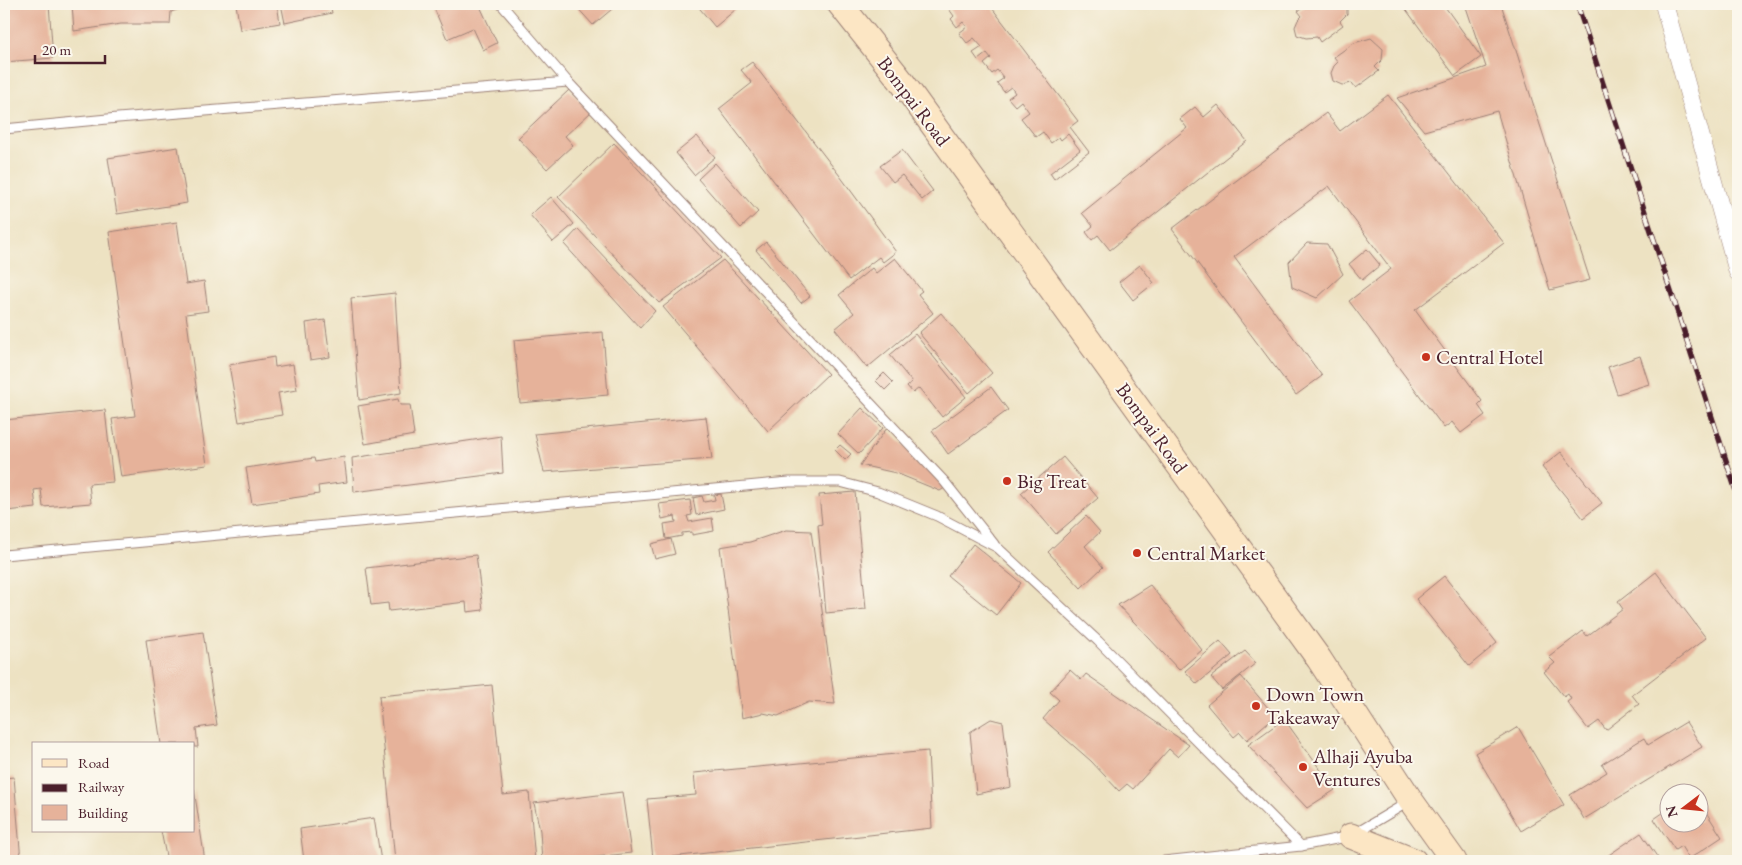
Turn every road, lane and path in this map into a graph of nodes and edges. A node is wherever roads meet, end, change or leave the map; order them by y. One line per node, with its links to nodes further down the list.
1 (501, 4): 4 (lane)
2 (840, 4): 9 (main road, Bompai Road)
3 (1664, 4): 6 (street)
4 (568, 82): 5 (lane); 7 (lane)
5 (4, 129)
6 (1738, 272)
7 (998, 548): 8 (lane); 11 (lane)
8 (4, 555)
9 (1411, 801): 10 (lane); 14 (main road, Bompai Road)
10 (1351, 836): 11 (lane); 13 (main road)
11 (1301, 846): 12 (lane)
12 (1164, 861)
13 (1414, 861)
14 (1454, 861)

